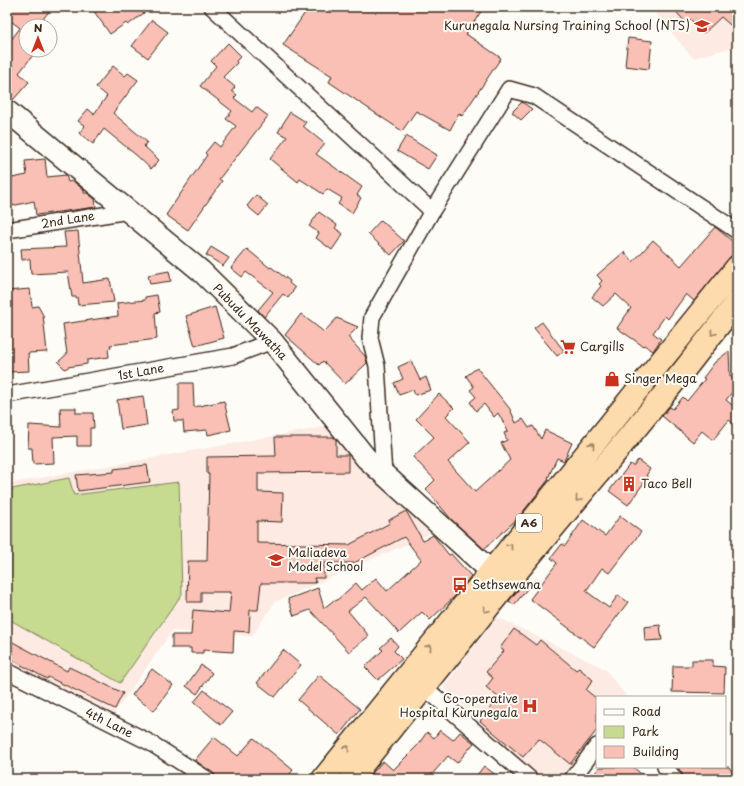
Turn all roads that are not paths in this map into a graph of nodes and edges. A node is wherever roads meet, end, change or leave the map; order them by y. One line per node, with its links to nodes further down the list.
1 (212, 7): 4 (street)
2 (7, 111): 3 (street, Pubudu Mawatha)
3 (129, 211): 5 (street, 2nd Lane); 9 (street, Pubudu Mawatha)
4 (432, 211): 6 (street); 11 (street)
5 (7, 230)
6 (737, 231)
7 (737, 267): 12 (highway, A6, one-way to 7)
8 (737, 302): 13 (highway, A6, one-way to 13)
9 (272, 341): 10 (street, 1st Lane); 11 (street, Pubudu Mawatha)
10 (7, 395)
11 (384, 475): 12 (street, Pubudu Mawatha)
12 (490, 571): 13 (street, Pubudu Mawatha); 19 (highway, A6, one-way to 12)
13 (506, 585): 15 (highway, A6, one-way to 15)
14 (7, 671): 18 (street, 4th Lane)
15 (424, 687): 20 (highway, A6); 21 (street)
16 (596, 747): 22 (street)
17 (666, 768): 23 (street)
18 (207, 779)
19 (323, 779)
20 (351, 779)
21 (530, 779)
22 (572, 779)
23 (675, 779)

